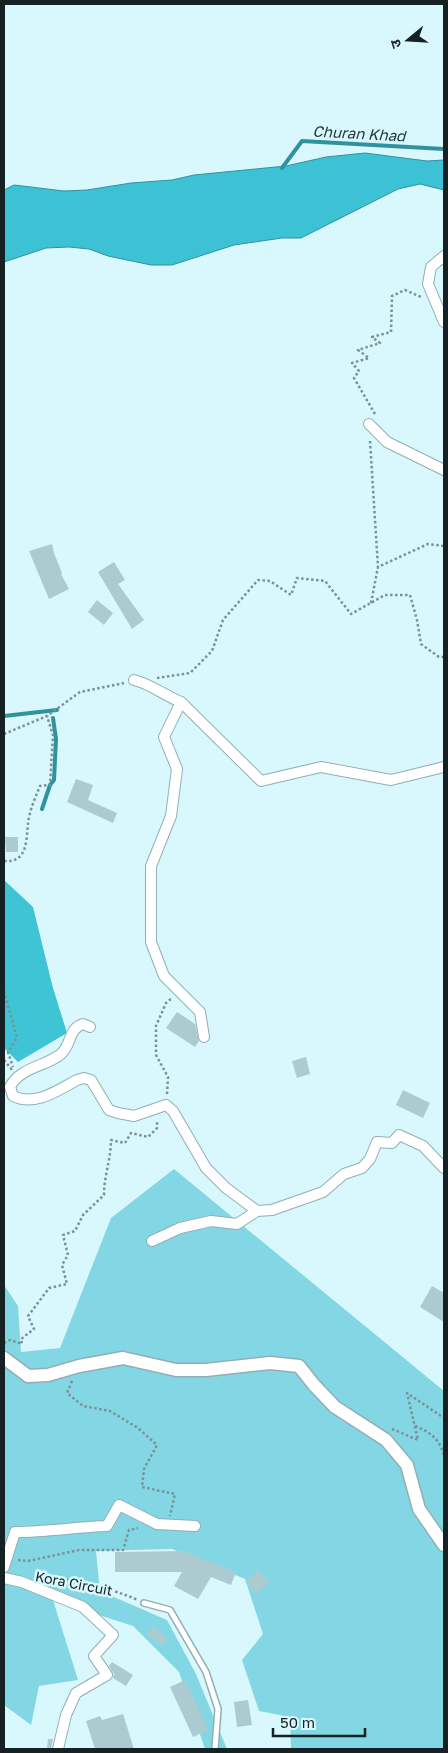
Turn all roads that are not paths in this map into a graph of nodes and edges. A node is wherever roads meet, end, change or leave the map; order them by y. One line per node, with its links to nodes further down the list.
1 (444, 256): 2 (street)
2 (444, 322)
3 (369, 424): 4 (street)
4 (444, 470)
5 (134, 680): 6 (street)
6 (182, 702): 7 (street); 9 (street)
7 (444, 767)
8 (90, 1027): 11 (street)
9 (204, 1037)
10 (444, 1168): 11 (street)
11 (257, 1211): 12 (street)
12 (152, 1241)
13 (4, 1358): 15 (street)
14 (196, 1526): 16 (street)
15 (444, 1545)
16 (6, 1563)
17 (4, 1578): 19 (street)
18 (144, 1603): 20 (lane)
19 (58, 1749)
20 (215, 1749)

